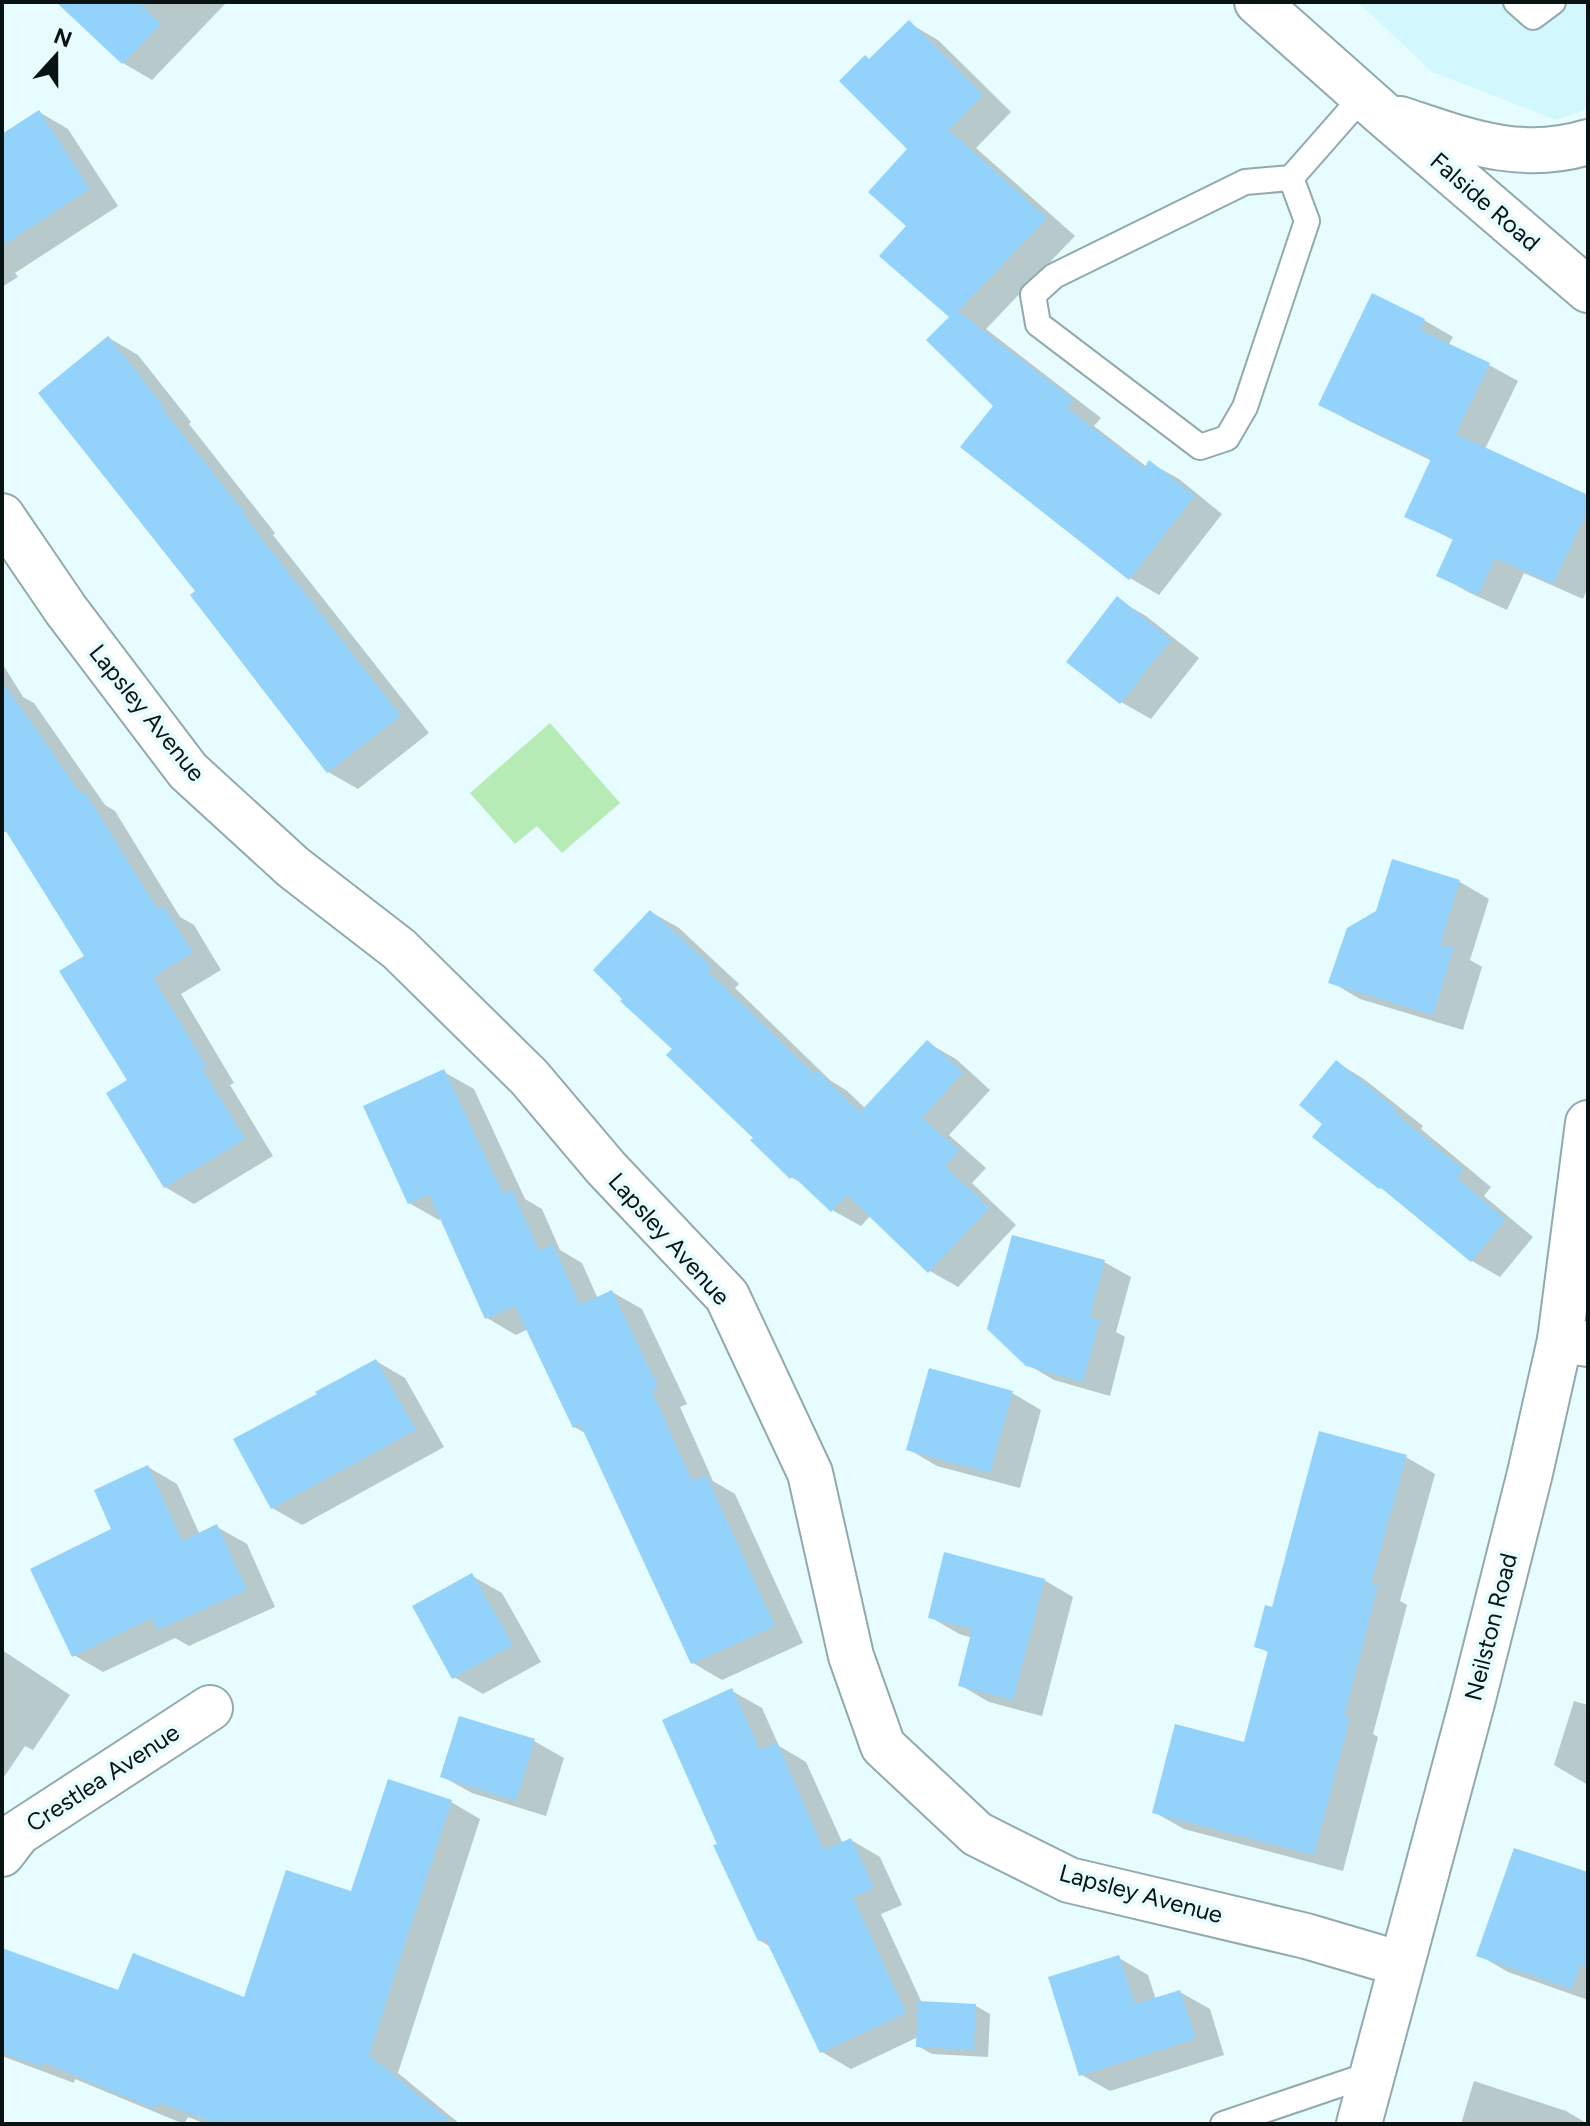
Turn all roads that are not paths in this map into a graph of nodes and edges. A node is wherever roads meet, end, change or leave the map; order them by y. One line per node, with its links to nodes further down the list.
1 (1257, 2): 4 (street, Falside Road)
2 (1516, 2): 3 (lane)
3 (1553, 2)
4 (1373, 105): 5 (street, Falside Road); 6 (lane); 7 (street, Falside Road)
5 (1588, 142)
6 (1291, 178): 6 (lane)
7 (1588, 290)
8 (2, 516): 13 (street, Lapsley Avenue)
9 (1588, 1123): 10 (street, Neilston Road)
10 (1574, 1342): 13 (street, Neilston Road)
11 (210, 1708): 12 (street, Crestlea Avenue)
12 (2, 1854)
13 (1401, 1964): 14 (street, Neilston Road)
14 (1371, 2074): 15 (lane); 16 (street, Neilston Road)
15 (1223, 2124)
16 (1359, 2124)

